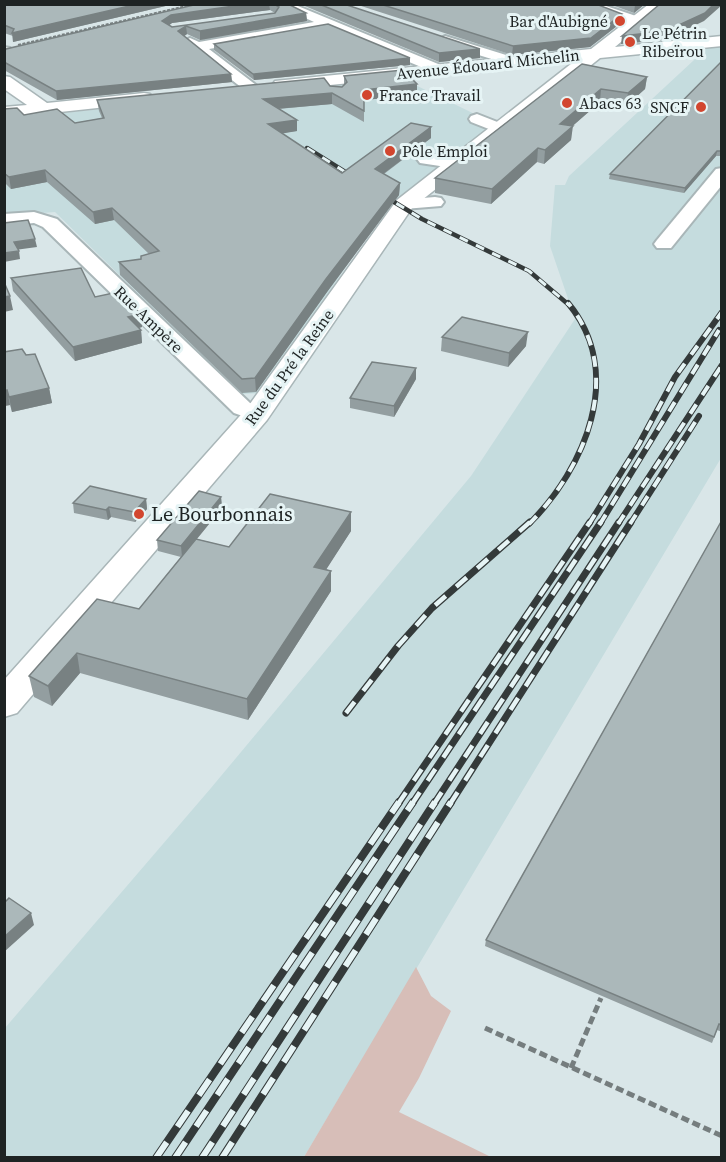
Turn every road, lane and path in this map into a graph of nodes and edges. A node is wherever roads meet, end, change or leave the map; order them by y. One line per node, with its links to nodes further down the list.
1 (195, 4): 11 (path)
2 (585, 4): 5 (street)
3 (658, 4): 5 (main road, Rue du Pré la Reine)
4 (290, 9): 6 (street)
5 (637, 21): 12 (main road, Rue du Pré la Reine)
6 (328, 24): 10 (street); 14 (street)
7 (180, 35): 10 (street)
8 (430, 36): 13 (street)
9 (722, 41): 12 (main road, Avenue Édouard Michelin)
10 (197, 47): 16 (street)
11 (10, 49)
12 (593, 54): 13 (main road, Avenue Édouard Michelin); 22 (main road, Rue du Pré la Reine)
13 (514, 62): 14 (main road, Avenue Édouard Michelin)
14 (438, 69): 16 (main road, Avenue Édouard Michelin)
15 (4, 81): 19 (main road)
16 (250, 88): 17 (main road, Avenue Édouard Michelin)
17 (225, 90)
18 (156, 97): 19 (main road)
19 (44, 109): 20 (main road)
20 (4, 113)
21 (477, 119): 22 (street)
22 (507, 124): 24 (main road, Rue du Pré la Reine)
23 (426, 159): 24 (street)
24 (453, 164): 27 (main road, Rue du Pré la Reine)
25 (722, 173): 29 (street)
26 (435, 202): 27 (street)
27 (404, 204): 30 (main road, Rue du Pré la Reine)
28 (4, 220): 30 (street, Rue Ampère)
29 (664, 244)
30 (257, 414): 31 (main road, Rue du Pré la Reine)
31 (4, 704)
32 (601, 998): 34 (path)
33 (484, 1028): 34 (path)
34 (570, 1068): 35 (path)
35 (722, 1136)

